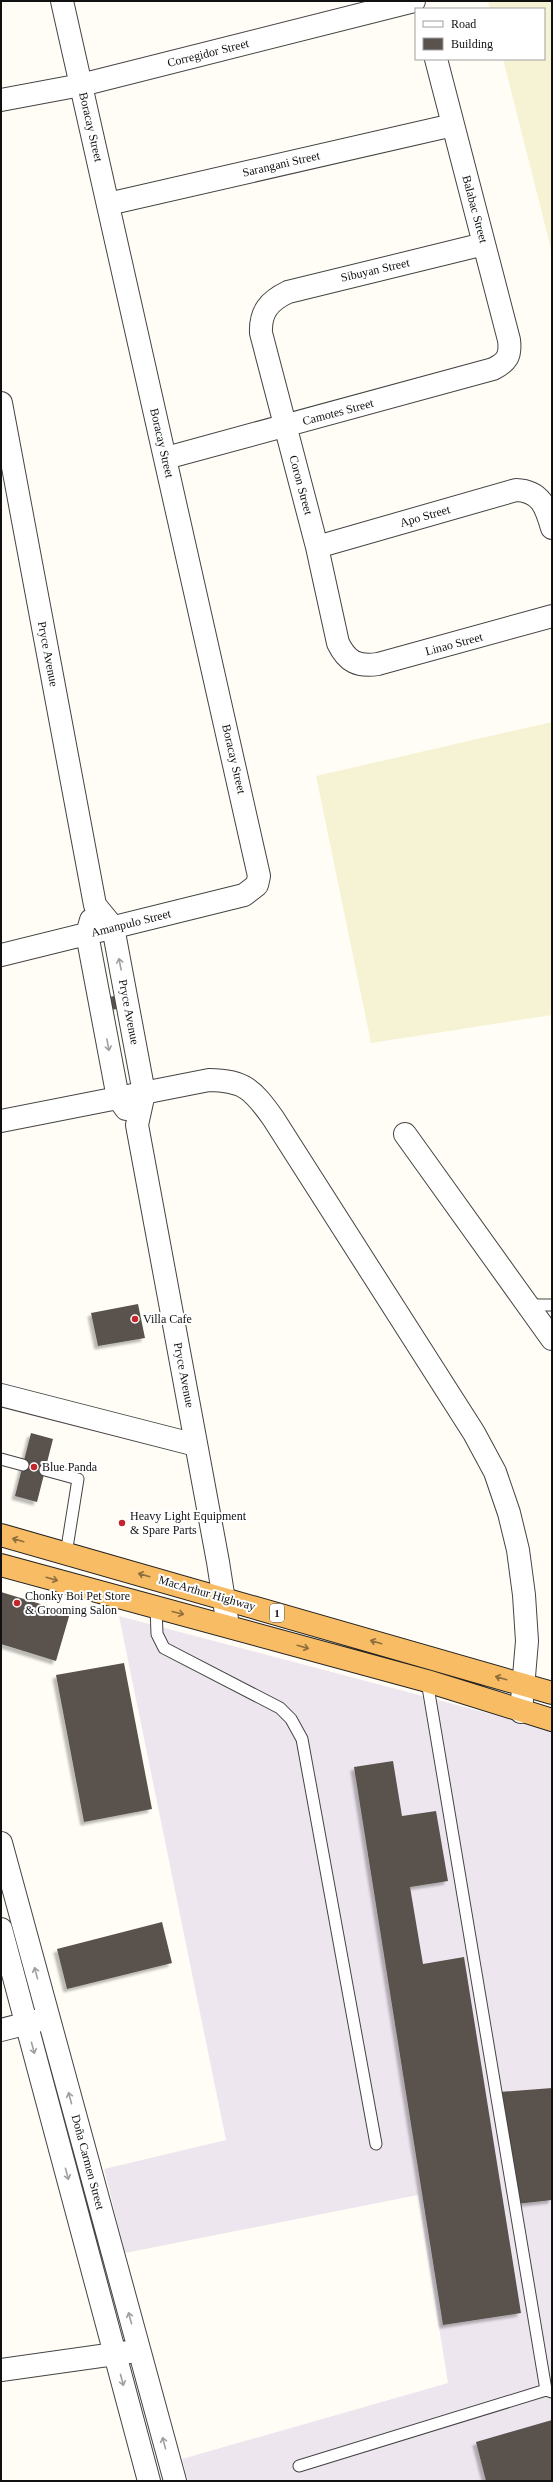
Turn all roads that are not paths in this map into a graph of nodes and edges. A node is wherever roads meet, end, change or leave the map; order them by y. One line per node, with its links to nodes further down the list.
1 (62, 1): 4 (street, Boracay Street)
2 (414, 1): 4 (street, Corregidor Street)
3 (436, 60): 6 (street, Balabac Street)
4 (81, 85): 5 (street, Corregidor Street); 7 (street, Boracay Street)
5 (1, 100)
6 (453, 125): 7 (street, Sarangani Street); 8 (street, Balabac Street)
7 (108, 204): 13 (street, Boracay Street)
8 (484, 244): 9 (street, Sibuyan Street); 10 (street, Balabac Street)
9 (269, 304): 12 (street, Coron Street)
10 (508, 359): 12 (street, Camotes Street)
11 (1, 403): 19 (street, Pryce Avenue)
12 (285, 426): 13 (street, Camotes Street); 15 (street, Coron Street)
13 (166, 458): 18 (street, Boracay Street)
14 (552, 528): 15 (street, Apo Street)
15 (317, 547): 17 (street, Coron Street)
16 (552, 616): 17 (street, Linao Street)
17 (354, 664)
18 (258, 885): 20 (street, Amanpulo Street)
19 (95, 905): 20 (street, Pryce Avenue); 21 (street, Pryce Avenue)
20 (113, 927): 21 (street, Amanpulo Street); 23 (street, Pryce Avenue, one-way to 20)
21 (87, 934): 22 (street, Amanpulo Street); 24 (street, Pryce Avenue, one-way to 24)
22 (1, 955)
23 (144, 1093): 24 (street); 26 (street, Pryce Avenue); 44 (street)
24 (118, 1098): 25 (street); 26 (street, Pryce Avenue)
25 (1, 1121)
26 (137, 1125): 32 (street, Pryce Avenue)
27 (405, 1134): 28 (street)
28 (528, 1305): 29 (lane); 30 (street)
29 (552, 1305)
30 (552, 1339)
31 (1, 1395): 32 (street)
32 (196, 1445): 39 (street, Pryce Avenue)
33 (1, 1459): 34 (lane)
34 (23, 1464)
35 (45, 1470): 37 (lane)
36 (1, 1535): 37 (highway, MacArthur Highway / 1, one-way to 36)
37 (66, 1554): 39 (highway, MacArthur Highway / 1, one-way to 37)
38 (1, 1565): 40 (highway, 1, one-way to 40)
39 (224, 1598): 41 (street, Pryce Avenue); 42 (highway, MacArthur Highway / 1, one-way to 39)
40 (156, 1608): 41 (highway, 1, one-way to 41); 55 (lane)
41 (228, 1626): 43 (highway, 1, one-way to 43)
42 (464, 1667): 44 (highway, MacArthur Highway / 1, one-way to 42); 45 (highway)
43 (427, 1682): 45 (highway, 1); 59 (lane)
44 (523, 1684): 46 (highway, MacArthur Highway / 1); 47 (street)
45 (457, 1691): 47 (highway, 1)
46 (552, 1693)
47 (521, 1712): 48 (highway, 1)
48 (552, 1720)
49 (1, 1843): 51 (street, Doña Carmen Street, one-way to 49)
50 (1, 1929): 53 (street, Doña Carmen Street)
51 (46, 2011): 53 (street); 56 (street, Doña Carmen Street, one-way to 51)
52 (1, 2015): 53 (street)
53 (24, 2016): 54 (street); 57 (street, Doña Carmen Street, one-way to 57)
54 (1, 2030)
55 (376, 2144)
56 (139, 2351): 57 (street); 62 (street, Doña Carmen Street, one-way to 56)
57 (115, 2354): 58 (street); 61 (street, Doña Carmen Street, one-way to 61)
58 (1, 2370)
59 (549, 2391): 60 (lane)
60 (299, 2466)
61 (149, 2481)
62 (175, 2481)

